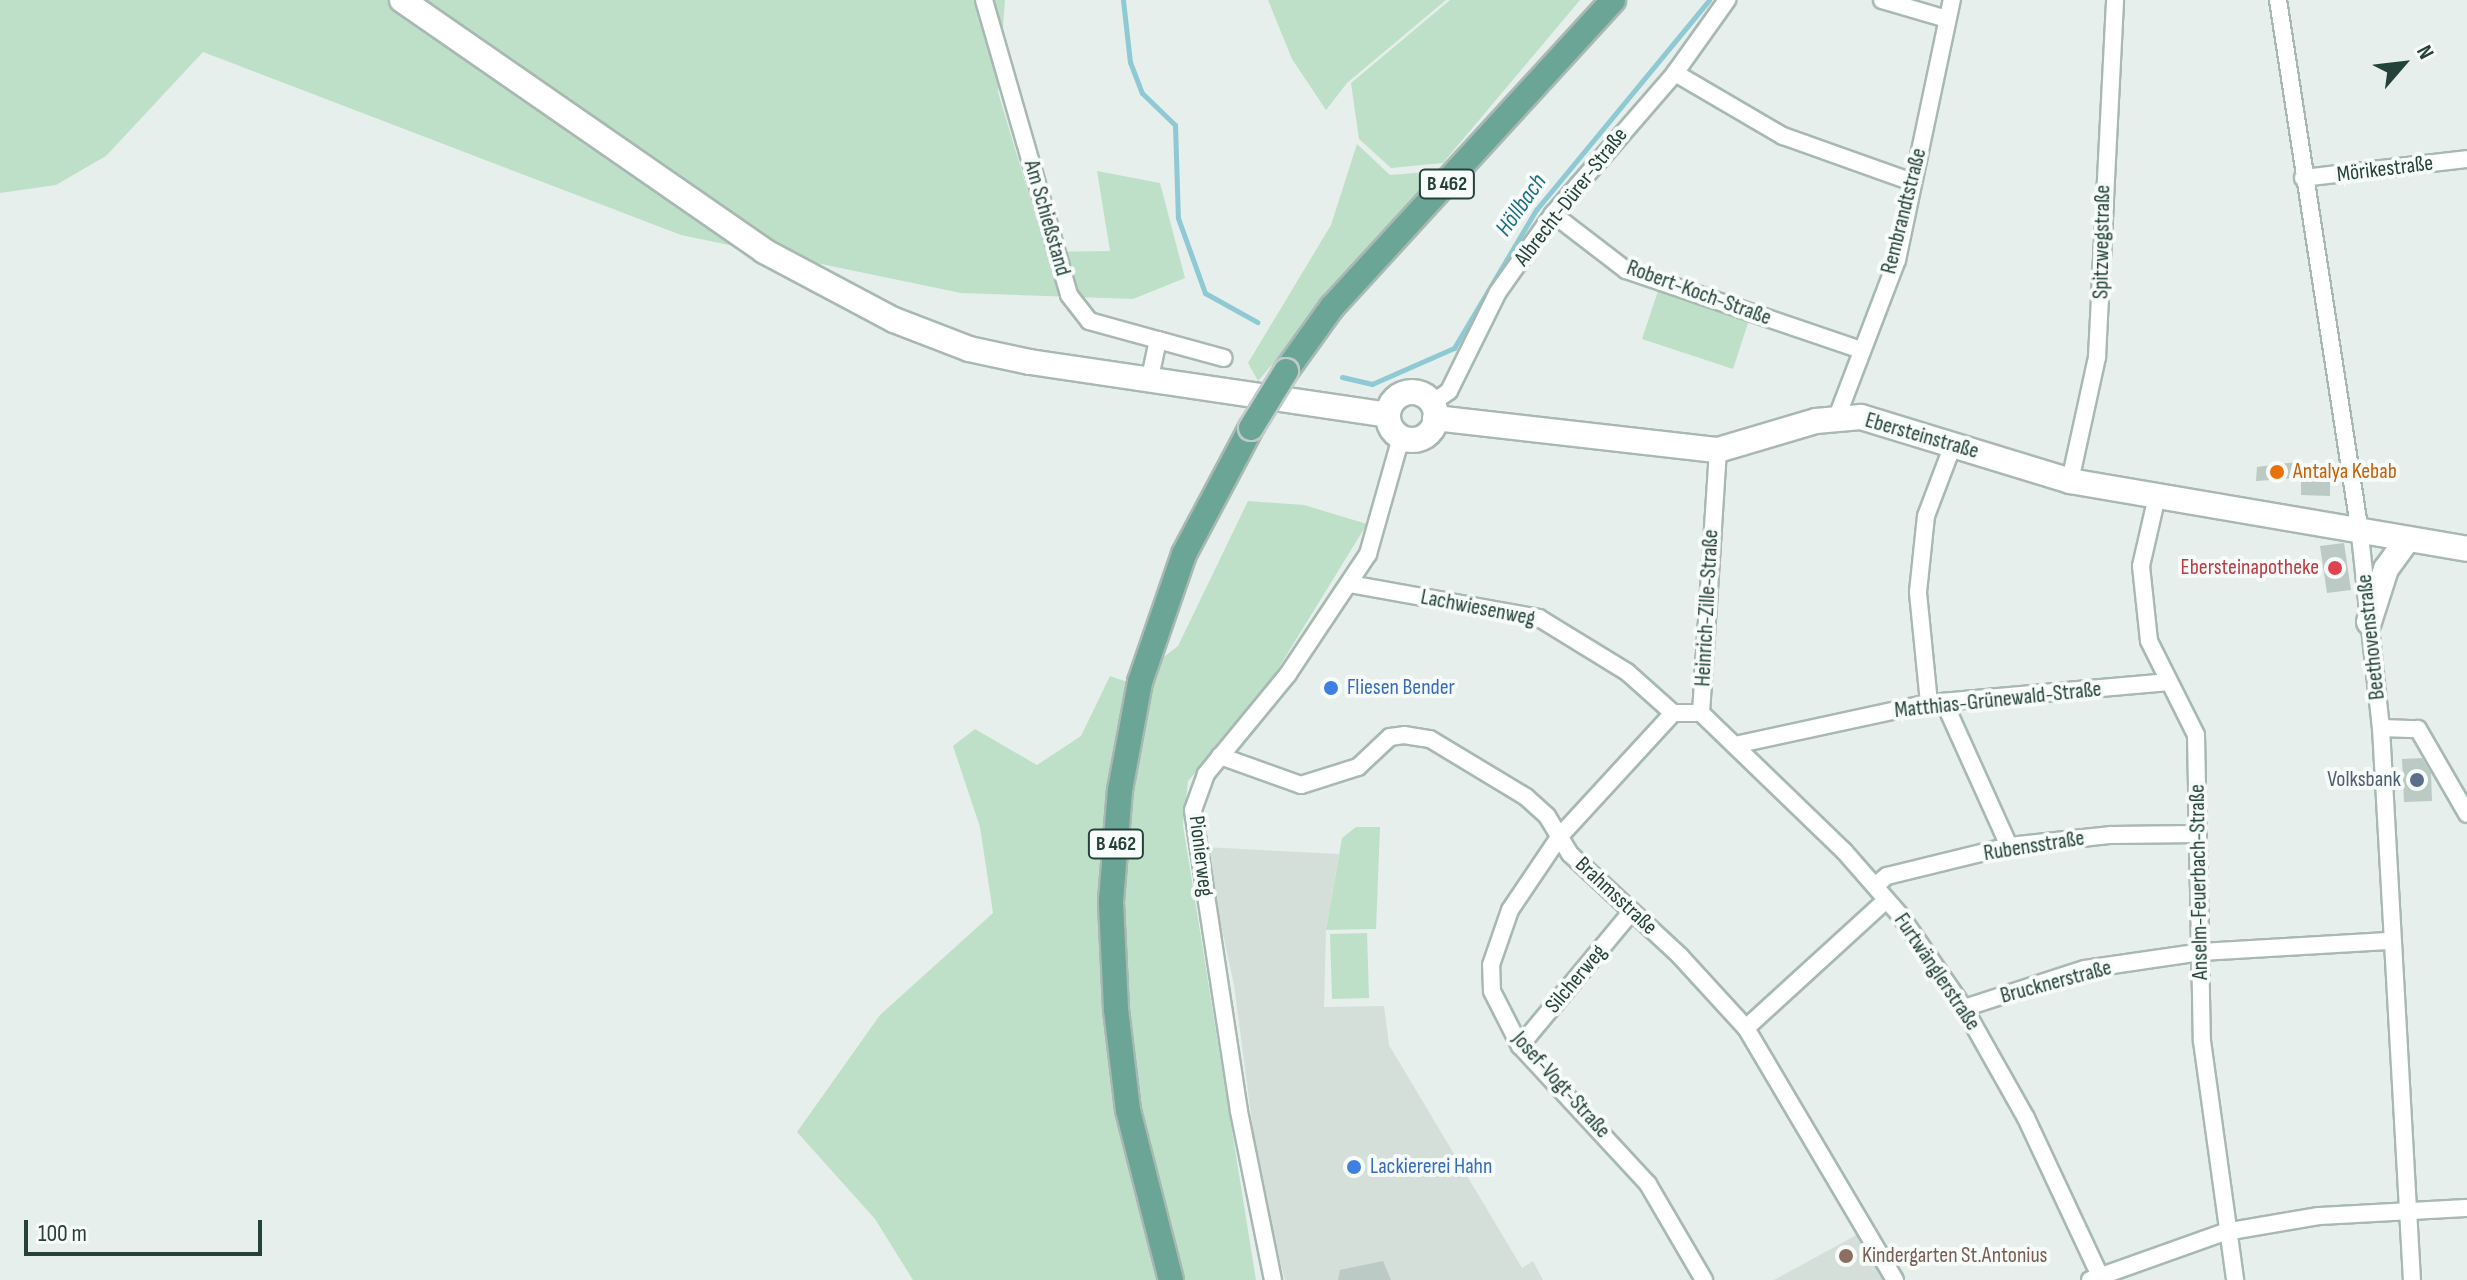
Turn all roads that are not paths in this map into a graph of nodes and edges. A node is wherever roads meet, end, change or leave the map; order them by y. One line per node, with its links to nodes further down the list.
1 (402, 0): 18 (street)
2 (984, 0): 15 (street, Am Schießstand)
3 (1613, 0): 56 (main road, B 462, bridge)
4 (1727, 0): 10 (street, Albrecht-Dürer-Straße)
5 (1882, 0): 9 (street)
6 (1952, 0): 9 (street, Rembrandtstraße)
7 (2115, 0): 25 (street, Spitzwegstraße)
8 (2278, 0): 12 (street, Beethovenstraße)
9 (1947, 19): 13 (street, Rembrandtstraße)
10 (1675, 73): 13 (street); 14 (street, Albrecht-Dürer-Straße)
11 (2467, 159): 12 (street, Mörikestraße)
12 (2303, 178): 27 (street, Beethovenstraße)
13 (1912, 182): 16 (street, Rembrandtstraße)
14 (1553, 214): 16 (street, Robert-Koch-Straße); 19 (street, Albrecht-Dürer-Straße)
15 (1158, 340): 17 (street); 18 (street)
16 (1858, 349): 21 (street, Rembrandtstraße)
17 (1224, 358)
18 (1149, 382): 20 (street)
19 (1434, 411): 20 (street, Ebersteinstraße); 22 (street); 24 (street, Ebersteinstraße)
20 (1388, 415): 22 (street)
21 (1837, 417): 23 (street, Ebersteinstraße); 24 (street, Ebersteinstraße)
22 (1401, 437): 31 (street, Pionierweg)
23 (1953, 445): 25 (street, Ebersteinstraße); 34 (street)
24 (1718, 450): 36 (street, Heinrich-Zille-Straße)
25 (2070, 481): 26 (street, Ebersteinstraße)
26 (2157, 496): 27 (street, Ebersteinstraße); 33 (street, Anselm-Feuerbach-Straße)
27 (2359, 526): 28 (street, Ebersteinstraße); 29 (street, Ebersteinstraße); 32 (street, Beethovenstraße)
28 (2467, 533)
29 (2407, 540): 30 (street, Ebersteinstraße); 32 (street)
30 (2467, 549)
31 (1350, 584): 35 (street, Lachwiesenweg); 39 (street, Pionierweg)
32 (2369, 622): 37 (street, Beethovenstraße)
33 (2167, 682): 34 (street, Matthias-Grünewald-Straße); 41 (street, Anselm-Feuerbach-Straße)
34 (1936, 703): 38 (street, Matthias-Grünewald-Straße); 43 (street)
35 (1673, 713): 36 (street, Heinrich-Zille-Straße); 42 (street, Heinrich-Zille-Straße)
36 (1701, 713): 38 (street, Furtwänglerstraße)
37 (2381, 728): 40 (street); 47 (street, Beethovenstraße)
38 (1735, 745): 44 (street, Furtwänglerstraße)
39 (1220, 756): 42 (street, Brahmsstraße); 57 (street, Pionierweg)
40 (2467, 814)
41 (2198, 834): 43 (street, Rubensstraße); 48 (street, Anselm-Feuerbach-Straße)
42 (1560, 836): 46 (street, Brahmsstraße); 51 (street, Josef-Vogt-Straße)
43 (2009, 846): 44 (street, Rubensstraße)
44 (1875, 886): 45 (street, Furtwänglerstraße)
45 (1886, 900): 49 (street, Furtwänglerstraße); 50 (street)
46 (1632, 911): 50 (street, Brahmsstraße); 51 (street, Silcherweg)
47 (2388, 941): 48 (street, Brucknerstraße); 53 (street, Beethovenstraße)
48 (2201, 952): 49 (street, Brucknerstraße); 54 (street, Anselm-Feuerbach-Straße)
49 (1964, 1008): 55 (street, Furtwänglerstraße)
50 (1746, 1028): 59 (street, Brahmsstraße)
51 (1520, 1046): 58 (street, Josef-Vogt-Straße)
52 (2467, 1208): 53 (street)
53 (2407, 1212): 54 (street); 61 (street, Beethovenstraße)
54 (2225, 1232): 55 (street); 60 (street, Anselm-Feuerbach-Straße)
55 (2098, 1278)
56 (1171, 1280)
57 (1273, 1280)
58 (1704, 1280)
59 (1895, 1280)
60 (2235, 1280)
61 (2412, 1280)

